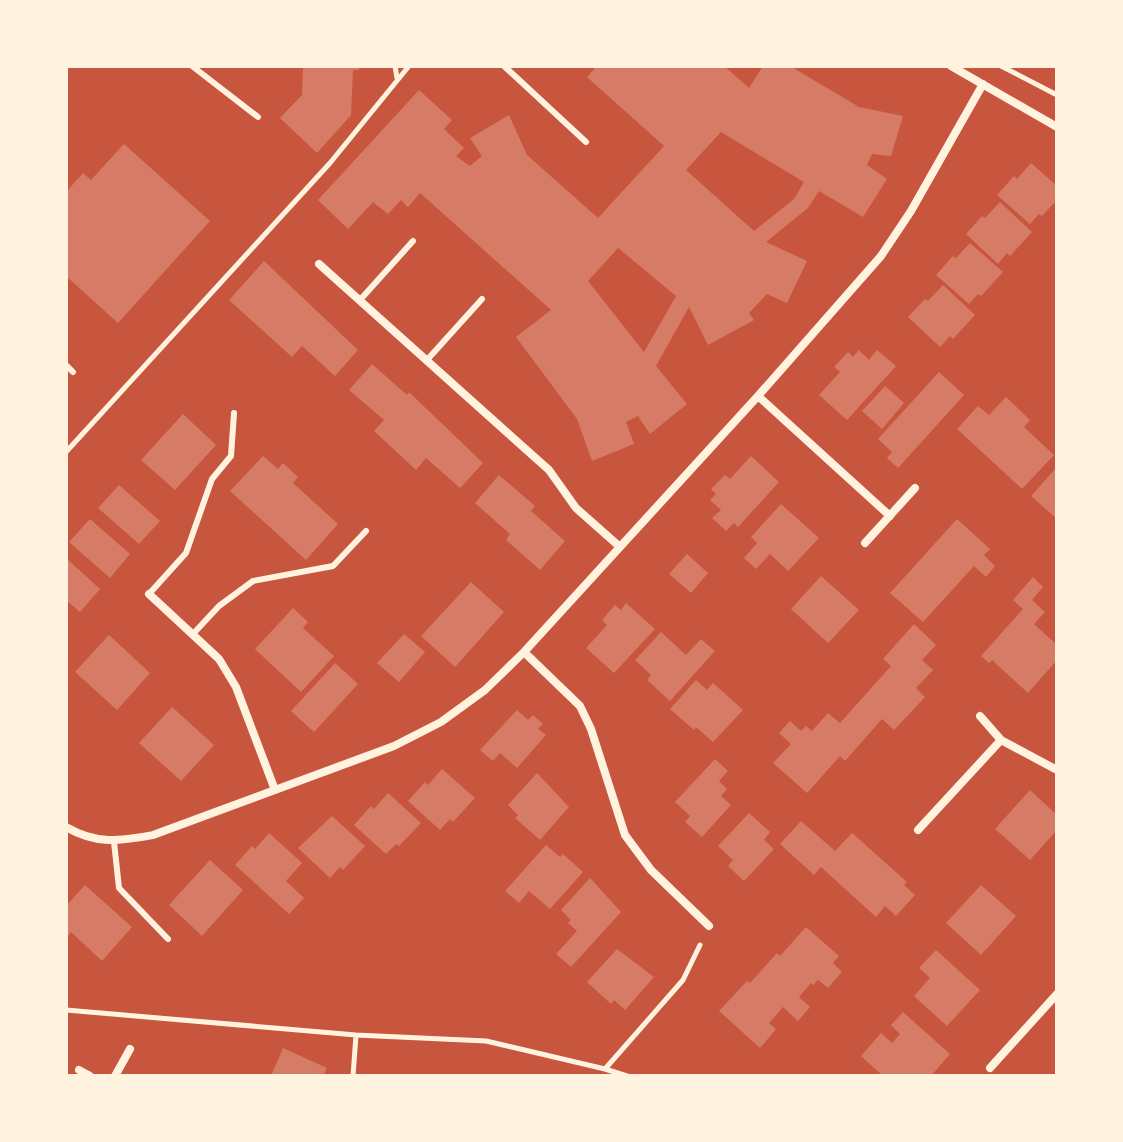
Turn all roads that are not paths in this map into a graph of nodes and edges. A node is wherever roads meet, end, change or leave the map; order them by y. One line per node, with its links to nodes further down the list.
1 (192, 66): 5 (lane)
2 (504, 66): 7 (lane)
3 (951, 66): 4 (street)
4 (983, 84): 6 (street); 15 (street)
5 (258, 117)
6 (1057, 127)
7 (586, 142)
8 (413, 241): 11 (lane)
9 (319, 264): 11 (street)
10 (482, 299): 12 (lane)
11 (360, 300): 12 (street)
12 (427, 360): 21 (street)
13 (66, 365): 14 (lane)
14 (73, 372)
15 (758, 396): 18 (street); 21 (street)
16 (234, 413): 22 (lane)
17 (915, 488): 18 (street)
18 (890, 516): 20 (street)
19 (366, 531): 23 (lane)
20 (865, 543)
21 (620, 547): 24 (street)
22 (149, 594): 23 (street)
23 (193, 634): 28 (street)
24 (524, 652): 28 (street); 32 (street)
25 (980, 716): 26 (street)
26 (1001, 740): 27 (street); 30 (street)
27 (1057, 770)
28 (275, 790): 31 (street)
29 (66, 827): 31 (street)
30 (918, 830)
31 (114, 842): 33 (lane)
32 (709, 926)
33 (168, 939)
34 (1057, 994): 36 (street)
35 (130, 1049): 39 (street)
36 (990, 1068)
37 (79, 1070): 38 (street)
38 (90, 1076)
39 (115, 1076)

